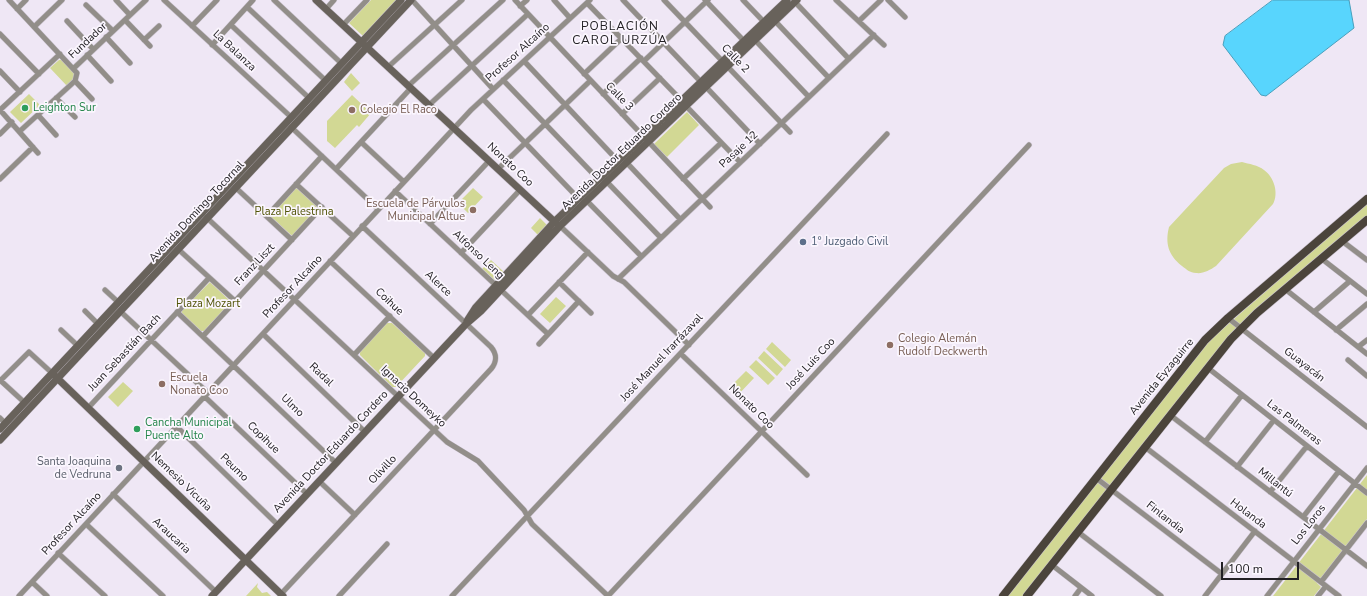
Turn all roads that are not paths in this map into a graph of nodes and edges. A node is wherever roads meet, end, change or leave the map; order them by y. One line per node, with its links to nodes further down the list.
1 (9, 0): 32 (street)
2 (26, 0): 32 (street)
3 (62, 0): 49 (street)
4 (116, 0): 34 (street)
5 (146, 0): 34 (street, Fundador)
6 (217, 0): 48 (street)
7 (253, 0): 31 (street)
8 (274, 0): 72 (street)
9 (316, 0): 33 (main road, Nonato Coo)
10 (334, 0): 33 (street)
11 (367, 0): 45 (street)
12 (401, 0): 60 (main road, Avenida Domingo Tocornal)
13 (412, 0): 46 (street); 60 (main road, Avenida Domingo Tocornal)
14 (462, 0): 46 (street)
15 (503, 0): 62 (street)
16 (515, 0): 30 (street, Calle 3)
17 (527, 0): 30 (street)
18 (554, 0): 37 (street)
19 (623, 0): 59 (street)
20 (664, 0): 42 (street, Calle 2)
21 (743, 0): 43 (street)
22 (881, 0): 41 (street)
23 (888, 0): 36 (street)
24 (167, 1): 48 (street, La Balanza)
25 (589, 1): 37 (street, Profesor Alcaíno); 55 (street)
26 (706, 1): 42 (street); 58 (street)
27 (788, 1): 40 (main road, Avenida Doctor Eduardo Cordero); 43 (main road, Avenida Doctor Eduardo Cordero); 68 (street)
28 (839, 1): 41 (street)
29 (86, 5): 50 (street)
30 (520, 6): 35 (street, Calle 3)
31 (247, 7): 44 (street); 82 (street)
32 (17, 9): 49 (street)
33 (326, 9): 45 (main road, Nonato Coo)
34 (130, 14): 38 (street, Fundador)
35 (528, 14): 54 (street, Calle 3); 74 (street)
36 (905, 17)
37 (570, 18): 54 (street, Profesor Alcaíno)
38 (125, 20): 50 (street, Fundador); 56 (street)
39 (67, 21): 65 (street)
40 (775, 21): 57 (main road, Avenida Doctor Eduardo Cordero); 81 (street)
41 (859, 21): 52 (street)
42 (685, 22): 59 (street); 73 (street, Calle 2)
43 (764, 22): 58 (main road, Avenida Doctor Eduardo Cordero)
44 (231, 25): 61 (street); 94 (street)
45 (343, 25): 60 (main road, Nonato Coo)
46 (435, 25): 62 (street); 75 (street)
47 (160, 26): 56 (street)
48 (192, 26): 61 (street, La Balanza)
49 (34, 27): 66 (street)
50 (113, 31): 53 (street, Fundador)
51 (0, 34): 78 (street)
52 (874, 35): 63 (street); 68 (street, Pasaje 12)
53 (106, 37): 65 (street, Fundador); 71 (street)
54 (550, 37): 70 (street, Profesor Alcaíno); 79 (street, Calle 3)
55 (622, 38): 69 (street); 79 (street)
56 (144, 40): 64 (street)
57 (755, 40): 73 (main road, Avenida Doctor Eduardo Cordero); 92 (street)
58 (744, 41): 73 (main road, Avenida Doctor Eduardo Cordero)
59 (664, 42): 69 (street); 87 (street)
60 (364, 44): 72 (main road, Avenida Domingo Tocornal); 75 (main road, Nonato Coo); 108 (main road, Avenida Domingo Tocornal)
61 (212, 45): 104 (street, La Balanza)
62 (453, 45): 74 (street); 88 (street)
63 (884, 45)
64 (150, 46)
65 (94, 50): 67 (street, Fundador)
66 (60, 54): 76 (street); 78 (street, Fundador)
67 (87, 55): 76 (street, Fundador); 85 (street)
68 (849, 59): 81 (street, Pasaje 12)
69 (642, 60): 80 (street); 91 (street)
70 (524, 61): 83 (street, Profesor Alcaíno); 99 (street)
71 (130, 63)
72 (341, 63): 82 (main road, Avenida Domingo Tocornal)
73 (725, 64): 87 (main road, Avenida Doctor Eduardo Cordero); 106 (street, Calle 2)
74 (472, 65): 89 (street); 98 (street)
75 (388, 67): 88 (main road, Nonato Coo)
76 (74, 68): 84 (street, Fundador)
77 (0, 71): 90 (street)
78 (39, 74): 90 (street, Fundador)
79 (584, 74): 86 (street, Calle 3)
80 (660, 78): 97 (street); 101 (street)
81 (829, 78): 92 (street, Pasaje 12)
82 (325, 80): 94 (main road, Avenida Domingo Tocornal)
83 (503, 80): 89 (street, Profesor Alcaíno); 107 (street)
84 (75, 81): 93 (street); 95 (street)
85 (111, 81)
86 (590, 81): 91 (street, Calle 3); 99 (street)
87 (704, 84): 97 (main road, Avenida Doctor Eduardo Cordero); 119 (street)
88 (410, 87): 98 (main road, Nonato Coo); 116 (street)
89 (493, 89): 96 (street, Profesor Alcaíno)
90 (20, 92): 100 (street, Fundador)
91 (603, 94): 101 (street, Calle 3)
92 (809, 97): 106 (street, Pasaje 12)
93 (56, 98): 102 (street); 103 (street)
94 (309, 98): 104 (main road, Avenida Domingo Tocornal)
95 (92, 99)
96 (482, 99): 109 (street, Profesor Alcaíno); 117 (street)
97 (684, 103): 115 (main road, Avenida Doctor Eduardo Cordero); 118 (street)
98 (429, 105): 109 (main road, Nonato Coo)
99 (565, 105): 107 (street); 125 (street)
100 (0, 110): 105 (street)
101 (622, 114): 115 (street, Calle 3)
102 (38, 115): 110 (street); 114 (street)
103 (75, 117)
104 (291, 117): 146 (main road, Avenida Domingo Tocornal)
105 (12, 122): 110 (street); 112 (street)
106 (782, 123): 111 (street, Calle 2); 119 (street, Pasaje 12)
107 (545, 124): 117 (street); 132 (street)
108 (291, 127): 123 (street); 136 (main road, Avenida Domingo Tocornal)
109 (454, 128): 124 (main road, Nonato Coo); 133 (street, Profesor Alcaíno)
110 (20, 131): 121 (street)
111 (790, 132)
112 (0, 134)
113 (887, 134): 197 (street, José Manuel Irarrázaval)
114 (56, 135)
115 (646, 140): 125 (main road, Avenida Doctor Eduardo Cordero); 127 (main road, Avenida Doctor Eduardo Cordero); 131 (street, Calle 3)
116 (361, 142): 128 (street); 133 (street)
117 (525, 143): 129 (street); 140 (street)
118 (721, 143): 126 (street); 131 (street)
119 (760, 144): 126 (street, Pasaje 12)
120 (1029, 145): 224 (street, José Luis Coo)
121 (33, 147): 122 (street); 130 (street)
122 (38, 153)
123 (322, 156): 128 (street); 135 (street)
124 (489, 160): 129 (main road, Nonato Coo); 150 (street)
125 (618, 161): 132 (main road, Avenida Doctor Eduardo Cordero)
126 (740, 162): 139 (street, Pasaje 12)
127 (627, 163): 134 (main road, Avenida Doctor Eduardo Cordero); 148 (street)
128 (336, 169): 145 (street)
129 (498, 169): 137 (main road, Nonato Coo)
130 (0, 179)
131 (684, 179): 139 (street, Calle 3)
132 (598, 180): 140 (main road, Avenida Doctor Eduardo Cordero)
133 (404, 182): 138 (street, Profesor Alcaíno)
134 (607, 182): 142 (main road, Avenida Doctor Eduardo Cordero); 154 (street)
135 (296, 184): 143 (street); 147 (street)
136 (235, 187): 146 (main road, Avenida Domingo Tocornal); 147 (street)
137 (520, 190): 151 (main road, Nonato Coo); 159 (street)
138 (395, 191): 145 (street, Profesor Alcaíno); 150 (street, Alfonso Leng)
139 (702, 198): 144 (street, Calle 3); 148 (street, Pasaje 12)
140 (579, 199): 151 (main road, Avenida Doctor Eduardo Cordero)
141 (1367, 199): 185 (main road, Avenida Eyzaguirre)
142 (587, 200): 151 (main road, Avenida Doctor Eduardo Cordero); 160 (street)
143 (322, 207): 153 (street); 155 (street, Franz Liszt)
144 (710, 207)
145 (378, 209): 152 (street, Profesor Alcaíno)
146 (204, 215): 157 (main road, Avenida Domingo Tocornal); 164 (street, Ignacio Domeyko); 176 (main road, Avenida Domingo Tocornal)
147 (267, 216): 155 (street)
148 (680, 219): 154 (street, Pasaje 12)
149 (1367, 220): 156 (main road)
150 (430, 224): 159 (street, Alfonso Leng)
151 (557, 224): 158 (street, Nonato Coo); 169 (main road, Avenida Doctor Eduardo Cordero)
152 (362, 226): 153 (street, Profesor Alcaíno); 187 (street, Alerce)
153 (353, 236): 163 (street, Profesor Alcaíno)
154 (661, 238): 160 (street, Pasaje 12)
155 (292, 240): 164 (street, Franz Liszt)
156 (1342, 241): 161 (main road); 162 (street)
157 (178, 249): 165 (street); 179 (main road, Avenida Domingo Tocornal)
158 (588, 252): 166 (street, Nonato Coo); 168 (street)
159 (461, 253): 169 (street, Alfonso Leng)
160 (641, 256): 166 (street, Pasaje 12)
161 (1322, 259): 167 (street); 171 (main road)
162 (1367, 260)
163 (330, 261): 173 (street, Profesor Alcaíno); 184 (street, Coihue)
164 (264, 270): 173 (street, Ignacio Domeyko); 174 (street, Franz Liszt)
165 (209, 278): 174 (street); 180 (street, Juan Sebastián Bach)
166 (618, 279): 197 (street, Nonato Coo)
167 (1350, 281): 172 (street); 182 (street)
168 (559, 282): 175 (street); 183 (street)
169 (498, 288): 183 (street, Alfonso Leng); 187 (main road, Avenida Doctor Eduardo Cordero)
170 (105, 290): 176 (street)
171 (1285, 290): 182 (street); 188 (main road)
172 (1367, 294)
173 (295, 299): 191 (street, Profesor Alcaíno); 202 (street, Ignacio Domeyko)
174 (235, 301): 193 (street, Franz Liszt)
175 (579, 301): 181 (street); 192 (street)
176 (118, 302): 186 (main road, Avenida Domingo Tocornal)
177 (1367, 304): 190 (street)
178 (85, 311): 186 (street)
179 (120, 311): 194 (street, Copihue); 208 (main road, Avenida Domingo Tocornal)
180 (177, 312): 193 (street, Ulmo); 194 (street, Juan Sebastián Bach)
181 (591, 312)
182 (1314, 312): 190 (street)
183 (528, 315): 192 (street, Alfonso Leng)
184 (390, 316): 202 (street); 203 (street, Coihue)
185 (1228, 318): 188 (street, Guayacán); 235 (main road, Avenida Eyzaguirre)
186 (98, 324): 198 (main road, Avenida Domingo Tocornal)
187 (466, 324): 203 (main road, Avenida Doctor Eduardo Cordero); 204 (street, Alerce)
188 (1241, 328): 207 (main road); 220 (street, Guayacán)
189 (61, 330): 198 (street)
190 (1336, 330): 199 (street)
191 (262, 334): 206 (street, Profesor Alcaíno); 223 (street, Radal)
192 (548, 334): 196 (street)
193 (203, 336): 206 (street, Ulmo)
194 (151, 340): 211 (street, Copihue); 215 (street, Juan Sebastián Bach)
195 (1367, 340): 199 (street)
196 (539, 344)
197 (689, 345): 200 (street, José Manuel Irarrázaval)
198 (78, 346): 208 (main road, Avenida Domingo Tocornal)
199 (1358, 347): 201 (street)
200 (680, 354): 224 (street, Nonato Coo); 244 (street, José Manuel Irarrázaval)
201 (1367, 354)
202 (354, 355): 213 (street, Ignacio Domeyko)
203 (434, 358): 213 (main road, Avenida Doctor Eduardo Cordero)
204 (496, 358): 222 (street, Olivillo)
205 (1348, 360): 209 (street)
206 (234, 364): 211 (street, Profesor Alcaíno); 230 (street, Ulmo)
207 (1208, 368): 212 (street, Las Palmeras); 216 (main road)
208 (55, 376): 210 (street, Nemesio Vicuña); 214 (main road, Avenida Domingo Tocornal); 215 (main road, Nemesio Vicuña); 225 (main road, Avenida Domingo Tocornal)
209 (1367, 376)
210 (0, 381): 214 (street)
211 (206, 394): 219 (street, Profesor Alcaíno); 242 (street, Copihue)
212 (1242, 395): 217 (street, Las Palmeras); 226 (street)
213 (398, 396): 222 (street, Ignacio Domeyko); 223 (main road, Avenida Doctor Eduardo Cordero)
214 (25, 403): 218 (main road, Avenida Domingo Tocornal)
215 (88, 408): 229 (main road, Nemesio Vicuña)
216 (1170, 415): 226 (street, Millantú); 228 (main road)
217 (1274, 420): 227 (street, Las Palmeras); 231 (street)
218 (3, 421): 221 (main road, Avenida Domingo Tocornal)
219 (176, 426): 229 (street, Profesor Alcaíno); 248 (street, Peumo)
220 (1367, 428)
221 (0, 429)
222 (434, 430): 243 (street, Olivillo); 244 (street, Ignacio Domeyko)
223 (365, 432): 230 (main road, Avenida Doctor Eduardo Cordero)
224 (762, 432): 234 (street, Nonato Coo); 272 (street, José Luis Coo)
225 (0, 440)
226 (1205, 442): 231 (street, Millantú)
227 (1307, 446): 233 (street, Las Palmeras); 239 (street)
228 (1145, 447): 238 (main road); 250 (street, Holanda)
229 (144, 461): 241 (street, Profesor Alcaíno); 255 (main road, Nemesio Vicuña)
230 (336, 463): 236 (main road, Avenida Doctor Eduardo Cordero)
231 (1237, 467): 239 (street, Millantú)
232 (1367, 468): 237 (street, Los Loros)
233 (1339, 471): 237 (street, Las Palmeras); 245 (street)
234 (807, 476)
235 (1096, 478): 238 (street, Finlandia); 273 (main road, Avenida Eyzaguirre)
236 (319, 481): 242 (main road, Avenida Doctor Eduardo Cordero); 243 (street)
237 (1355, 483): 240 (street, Las Palmeras); 249 (street, Los Loros)
238 (1111, 490): 251 (main road); 259 (street, Finlandia)
239 (1270, 492): 245 (street, Millantú)
240 (1367, 493)
241 (113, 494): 246 (street, Profesor Alcaíno); 264 (street, Araucaria)
242 (307, 494): 248 (main road, Avenida Doctor Eduardo Cordero)
243 (355, 515): 265 (street, Olivillo)
244 (527, 517): 271 (street, José Manuel Irarrázaval); 272 (street, Ignacio Domeyko)
245 (1303, 517): 249 (street, Millantú)
246 (86, 524): 254 (street, Profesor Alcaíno); 269 (street)
247 (1367, 524): 253 (street)
248 (278, 525): 255 (main road, Avenida Doctor Eduardo Cordero)
249 (1318, 529): 253 (street, Millantú); 256 (street, Los Loros)
250 (1255, 531): 256 (street, Holanda); 259 (street)
251 (1078, 532): 257 (main road); 277 (street)
252 (387, 544): 270 (street)
253 (1346, 550): 258 (street, Millantú); 261 (street)
254 (58, 553): 260 (street, Profesor Alcaíno); 268 (street)
255 (246, 560): 264 (main road, Avenida Doctor Eduardo Cordero); 265 (main road, Nemesio Vicuña)
256 (1294, 561): 261 (street, Holanda); 279 (street, Los Loros)
257 (1052, 565): 263 (street); 274 (main road)
258 (1367, 566)
259 (1222, 574): 278 (street)
260 (32, 582): 266 (street, Profesor Alcaíno); 267 (street)
261 (1321, 582): 262 (street, Holanda)
262 (1326, 586): 280 (street); 281 (street, Holanda)
263 (1081, 588): 275 (street); 276 (street)
264 (214, 594)
265 (282, 595)
266 (18, 596)
267 (47, 596)
268 (105, 596)
269 (163, 596)
270 (339, 596)
271 (452, 596)
272 (608, 596)
273 (1003, 596)
274 (1027, 596)
275 (1075, 596)
276 (1092, 596)
277 (1161, 596)
278 (1205, 596)
279 (1267, 596)
280 (1318, 596)
281 (1339, 596)

